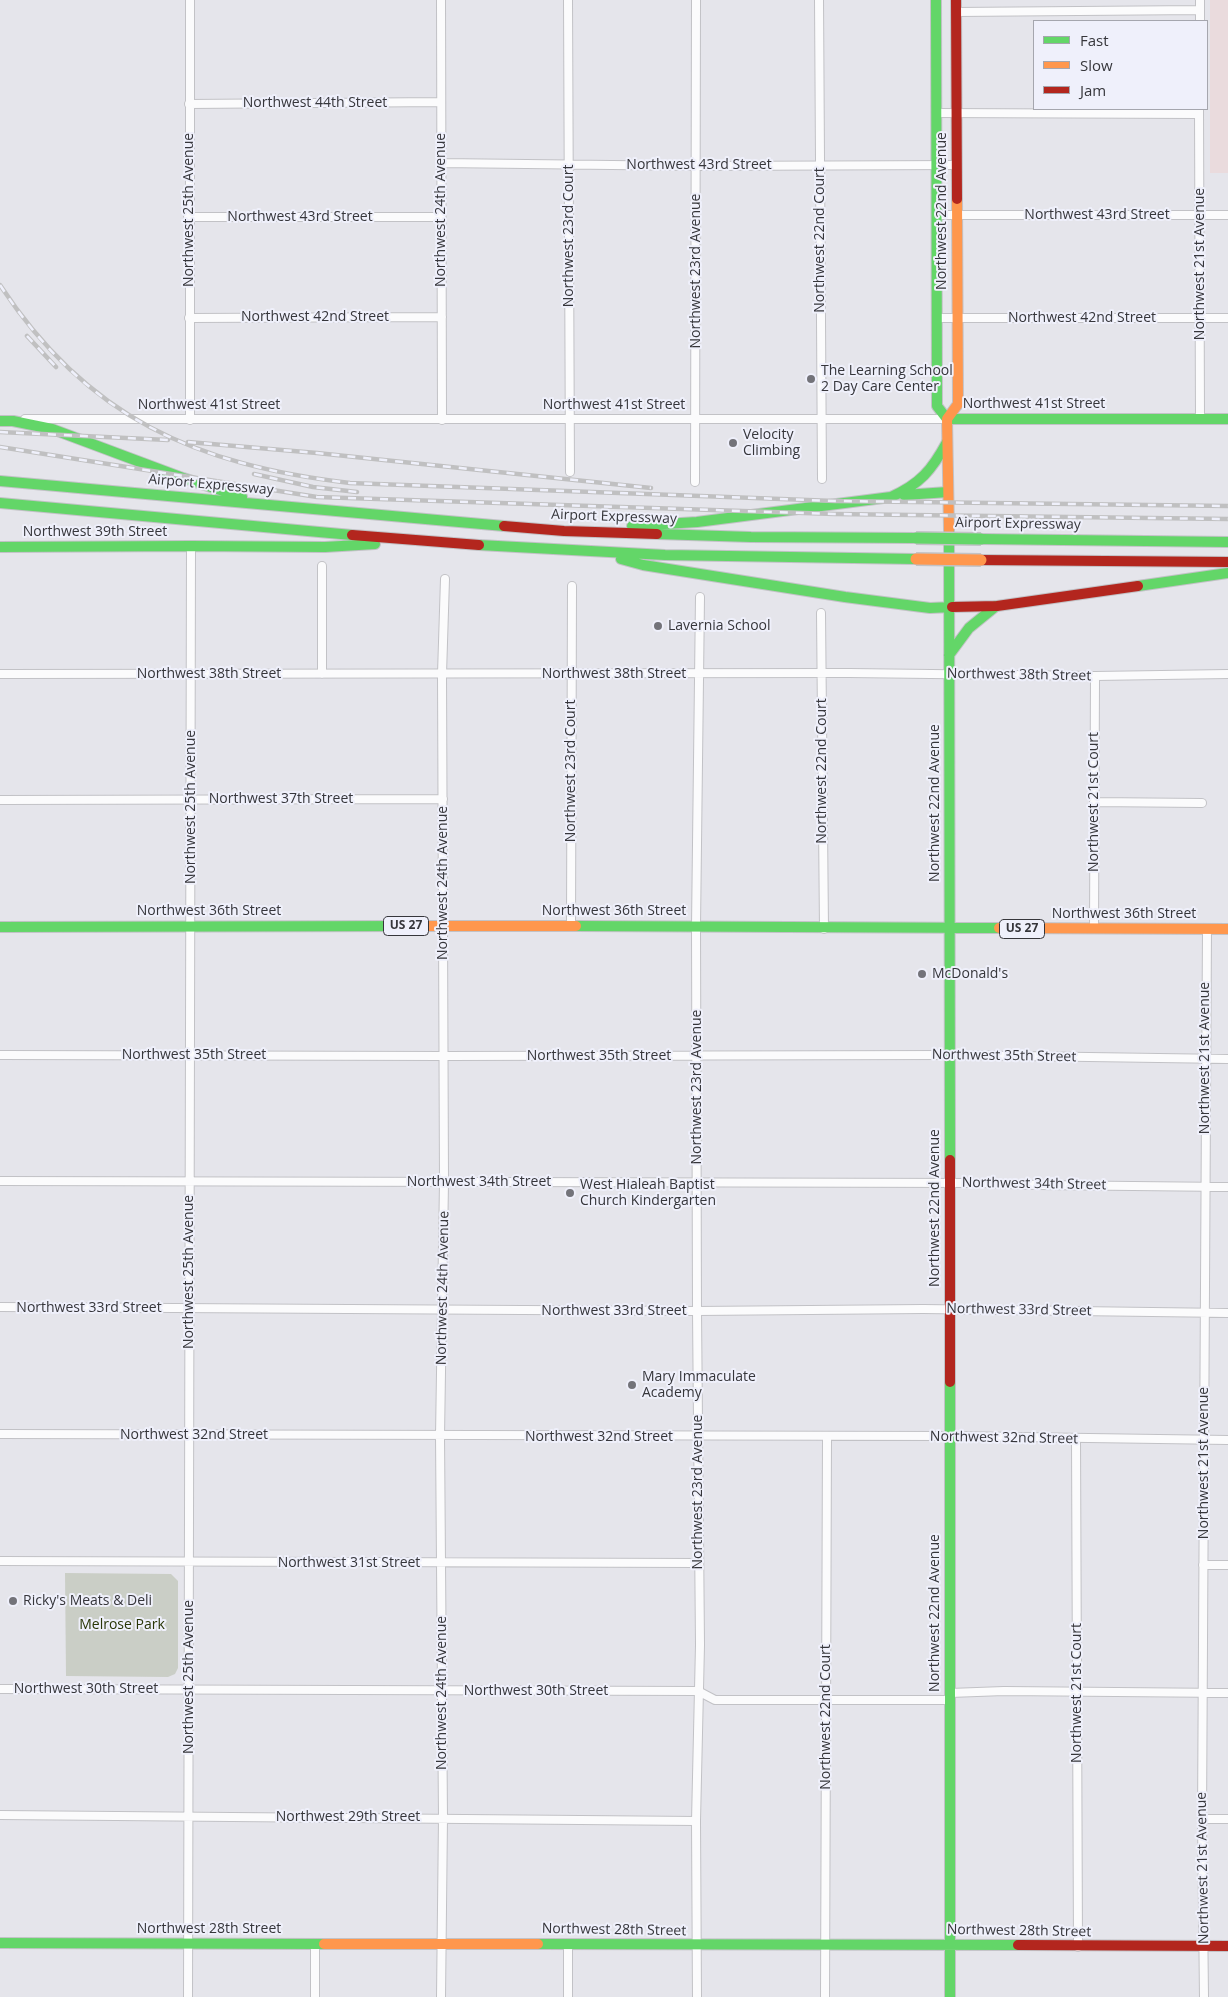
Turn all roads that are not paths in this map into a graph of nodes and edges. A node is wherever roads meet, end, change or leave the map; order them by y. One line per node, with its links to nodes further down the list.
1 (190, 0): 12 (street, Northwest 25th Avenue)
2 (441, 0): 11 (street, Northwest 24th Avenue)
3 (568, 0): 17 (street, Northwest 23rd Court)
4 (696, 0): 21 (street, Northwest 23rd Avenue)
5 (819, 0): 18 (street, Northwest 22nd Court)
6 (936, 0): 14 (main road, Northwest 22nd Avenue)
7 (1200, 0): 9 (street)
8 (956, 6): 9 (street); 15 (main road, Northwest 22nd Avenue)
9 (1200, 10): 10 (street)
10 (1200, 20)
11 (441, 102): 12 (street, Northwest 44th Street); 16 (street, Northwest 24th Avenue)
12 (189, 104): 26 (street, Northwest 25th Avenue)
13 (1199, 111): 15 (street); 24 (street, Northwest 21st Avenue)
14 (936, 113): 15 (street); 19 (main road, Northwest 22nd Avenue)
15 (956, 114): 20 (main road, Northwest 22nd Avenue)
16 (441, 163): 17 (street, Northwest 43rd Street); 27 (street, Northwest 24th Avenue)
17 (569, 164): 21 (street, Northwest 43rd Street); 39 (street, Northwest 23rd Court)
18 (820, 165): 19 (street, Northwest 43rd Street); 21 (street, Northwest 43rd Street); 35 (street, Northwest 22nd Court)
19 (936, 165): 20 (street, Northwest 43rd Street); 22 (main road, Northwest 22nd Avenue)
20 (957, 165): 23 (main road, Northwest 22nd Avenue)
21 (697, 166): 34 (street, Northwest 23rd Avenue)
22 (937, 214): 23 (street, Northwest 43rd Street); 30 (main road, Northwest 22nd Avenue)
23 (957, 214): 24 (street, Northwest 43rd Street); 31 (main road, Northwest 22nd Avenue)
24 (1200, 215): 25 (street, Northwest 43rd Street); 32 (street, Northwest 21st Avenue)
25 (1228, 215)
26 (188, 217): 27 (street, Northwest 43rd Street); 29 (street, Northwest 25th Avenue)
27 (441, 217): 28 (street, Northwest 24th Avenue)
28 (442, 317): 29 (street, Northwest 42nd Street); 38 (street, Northwest 24th Avenue)
29 (189, 318): 37 (street, Northwest 25th Avenue)
30 (936, 318): 31 (street, Northwest 42nd Street); 36 (main road, Northwest 22nd Avenue)
31 (957, 318): 32 (street, Northwest 42nd Street); 36 (main road, Northwest 22nd Avenue)
32 (1200, 318): 33 (street, Northwest 42nd Street); 40 (street, Northwest 21st Avenue)
33 (1228, 318)
34 (696, 419): 35 (street, Northwest 41st Street); 39 (street, Northwest 41st Street); 48 (street, Northwest 23rd Avenue)
35 (820, 419): 36 (street, Northwest 41st Street); 46 (street, Northwest 22nd Court)
36 (947, 419): 40 (main road, Northwest 41st Street); 44 (main road, Northwest 22nd Avenue)
37 (190, 420): 38 (street, Northwest 41st Street); 43 (street, Northwest 41st Street)
38 (442, 420): 39 (street, Northwest 41st Street)
39 (570, 420): 45 (street, Northwest 23rd Court)
40 (1200, 420): 41 (main road, Northwest 41st Street)
41 (1228, 420)
42 (0, 421): 43 (main road, Northwest 41st Street)
43 (13, 421): 52 (main road)
44 (947, 442): 49 (main road, Northwest 22nd Avenue); 50 (main road)
45 (570, 472)
46 (822, 479)
47 (0, 481): 52 (main road, Airport Expressway)
48 (695, 482)
49 (948, 492): 50 (main road); 65 (main road, Northwest 22nd Avenue)
50 (891, 497): 53 (main road)
51 (0, 503): 54 (main road)
52 (271, 506): 53 (main road, Airport Expressway)
53 (564, 531): 55 (main road, Airport Expressway, bridge)
54 (426, 542): 56 (main road, Northwest 39th Street); 58 (main road)
55 (1228, 542)
56 (191, 546): 57 (main road, Northwest 39th Street); 70 (street, Northwest 25th Avenue)
57 (0, 547)
58 (594, 553): 59 (main road, bridge); 65 (main road)
59 (1228, 562)
60 (322, 566): 71 (street)
61 (1228, 573): 66 (main road)
62 (445, 579): 72 (street, Northwest 24th Avenue)
63 (572, 586): 73 (street, Northwest 23rd Court)
64 (700, 597): 74 (street, Northwest 23rd Avenue)
65 (950, 606): 66 (main road); 68 (main road, Northwest 22nd Avenue)
66 (997, 606): 68 (main road)
67 (822, 613): 75 (street, Northwest 22nd Court)
68 (949, 655): 76 (main road, Northwest 22nd Avenue)
69 (0, 674): 70 (street, Northwest 38th Street)
70 (190, 674): 71 (street, Northwest 38th Street); 81 (street, Northwest 25th Avenue)
71 (322, 674): 72 (street, Northwest 38th Street)
72 (442, 674): 73 (street, Northwest 38th Street); 79 (street, Northwest 24th Avenue)
73 (571, 674): 74 (street, Northwest 38th Street); 86 (street, Northwest 23rd Court)
74 (699, 674): 75 (street, Northwest 38th Street); 87 (street, Northwest 23rd Avenue)
75 (822, 674): 76 (street, Northwest 38th Street); 89 (street, Northwest 22nd Court)
76 (949, 674): 78 (street, Northwest 38th Street); 90 (main road, Northwest 22nd Avenue)
77 (1228, 674): 78 (street, Northwest 38th Street)
78 (1094, 676): 82 (street, Northwest 21st Court)
79 (443, 799): 81 (street, Northwest 37th Street); 85 (street, Northwest 24th Avenue)
80 (0, 800): 81 (street, Northwest 37th Street)
81 (191, 800): 84 (street, Northwest 25th Avenue)
82 (1094, 802): 83 (street); 91 (street, Northwest 21st Court)
83 (1202, 803)
84 (190, 926): 85 (main road, Northwest 36th Street / US 27); 88 (main road, Northwest 36th Street / US 27); 95 (street, Northwest 25th Avenue)
85 (443, 926): 86 (main road, Northwest 36th Street / US 27); 98 (street, Northwest 24th Avenue)
86 (571, 926): 87 (main road, Northwest 36th Street / US 27)
87 (696, 926): 89 (main road, Northwest 36th Street / US 27); 96 (street, Northwest 23rd Avenue)
88 (0, 927)
89 (824, 928): 90 (main road, Northwest 36th Street / US 27)
90 (950, 928): 91 (main road, Northwest 36th Street / US 27); 97 (main road, Northwest 22nd Avenue)
91 (1094, 928): 92 (main road, Northwest 36th Street / US 27)
92 (1206, 929): 93 (main road, Northwest 36th Street / US 27); 99 (street, Northwest 21st Avenue)
93 (1228, 929)
94 (0, 1055): 95 (street, Northwest 35th Street)
95 (189, 1055): 98 (street, Northwest 35th Street); 102 (street, Northwest 25th Avenue)
96 (697, 1055): 97 (street, Northwest 35th Street); 98 (street, Northwest 35th Street); 105 (street, Northwest 23rd Avenue)
97 (950, 1055): 99 (street, Northwest 35th Street); 104 (main road, Northwest 22nd Avenue)
98 (444, 1056): 103 (street, Northwest 24th Avenue)
99 (1205, 1059): 100 (street, Northwest 35th Street); 106 (street, Northwest 21st Avenue)
100 (1228, 1059)
101 (0, 1181): 102 (street, Northwest 34th Street)
102 (189, 1182): 103 (street, Northwest 34th Street); 109 (street, Northwest 25th Avenue)
103 (444, 1182): 105 (street, Northwest 34th Street); 110 (street, Northwest 24th Avenue)
104 (950, 1182): 105 (street, Northwest 34th Street); 106 (street, Northwest 34th Street); 111 (main road, Northwest 22nd Avenue)
105 (697, 1183): 112 (street, Northwest 23rd Avenue)
106 (1205, 1187): 107 (street, Northwest 34th Street); 113 (street, Northwest 21st Avenue)
107 (1228, 1187)
108 (0, 1307): 109 (street, Northwest 33rd Street)
109 (189, 1309): 110 (street, Northwest 33rd Street); 116 (street, Northwest 25th Avenue)
110 (442, 1310): 112 (street, Northwest 33rd Street); 117 (street, Northwest 24th Avenue)
111 (950, 1310): 112 (street, Northwest 33rd Street); 113 (street, Northwest 33rd Street); 118 (main road, Northwest 22nd Avenue)
112 (697, 1312): 119 (street, Northwest 23rd Avenue)
113 (1204, 1312): 114 (street, Northwest 33rd Street); 122 (street, Northwest 21st Avenue)
114 (1228, 1313)
115 (0, 1434): 116 (street, Northwest 32nd Street)
116 (189, 1435): 117 (street, Northwest 32nd Street); 125 (street, Northwest 25th Avenue)
117 (440, 1436): 119 (street, Northwest 32nd Street); 126 (street, Northwest 24th Avenue)
118 (950, 1436): 120 (street, Northwest 32nd Street); 121 (street, Northwest 32nd Street); 137 (main road, Northwest 22nd Avenue)
119 (698, 1437): 120 (street, Northwest 32nd Street); 127 (street, Northwest 23rd Avenue)
120 (827, 1437): 138 (street, Northwest 22nd Court)
121 (1076, 1438): 122 (street, Northwest 32nd Street); 134 (street, Northwest 21st Court)
122 (1204, 1440): 123 (street, Northwest 32nd Street); 128 (street, Northwest 21st Avenue)
123 (1228, 1440)
124 (0, 1561): 125 (street, Northwest 31st Street)
125 (189, 1562): 126 (street, Northwest 31st Street); 130 (street, Northwest 25th Avenue)
126 (442, 1563): 127 (street, Northwest 31st Street); 132 (street, Northwest 24th Avenue)
127 (698, 1563): 133 (street, Northwest 23rd Avenue)
128 (1203, 1565): 129 (street); 135 (street, Northwest 21st Avenue)
129 (1228, 1565)
130 (189, 1688): 131 (street, Northwest 30th Street); 132 (street, Northwest 30th Street); 140 (street, Northwest 25th Avenue)
131 (0, 1689)
132 (442, 1690): 133 (street, Northwest 30th Street); 141 (street, Northwest 24th Avenue)
133 (698, 1691): 138 (street, Northwest 30th Street); 144 (street, Northwest 23rd Avenue)
134 (1077, 1691): 135 (street, Northwest 30th Street); 137 (street, Northwest 30th Street); 155 (street, Northwest 21st Court)
135 (1203, 1693): 136 (street, Northwest 30th Street); 142 (street, Northwest 21st Avenue)
136 (1228, 1693)
137 (950, 1696): 138 (street, Northwest 30th Street); 150 (main road, Northwest 22nd Avenue)
138 (826, 1702): 152 (street, Northwest 22nd Court)
139 (0, 1815): 140 (street, Northwest 29th Street)
140 (189, 1816): 141 (street, Northwest 29th Street); 146 (street, Northwest 25th Avenue)
141 (443, 1818): 144 (street, Northwest 29th Street); 147 (street, Northwest 24th Avenue)
142 (1202, 1819): 143 (street); 153 (street, Northwest 21st Avenue)
143 (1228, 1819)
144 (696, 1821): 151 (street, Northwest 23rd Avenue)
145 (0, 1943): 146 (main road, Northwest 28th Street)
146 (188, 1943): 148 (main road, Northwest 28th Street); 156 (street, Northwest 25th Avenue)
147 (441, 1943): 148 (main road, Northwest 28th Street); 149 (main road, Northwest 28th Street); 158 (street, Northwest 24th Avenue)
148 (315, 1944): 157 (street)
149 (568, 1944): 151 (main road, Northwest 28th Street); 159 (street)
150 (950, 1945): 152 (main road, Northwest 28th Street); 155 (main road, Northwest 28th Street); 162 (main road, Northwest 22nd Avenue)
151 (697, 1946): 152 (main road, Northwest 28th Street); 160 (street, Northwest 23rd Avenue)
152 (825, 1946): 161 (street, Northwest 22nd Court)
153 (1204, 1946): 154 (main road, Northwest 28th Street); 155 (main road, Northwest 28th Street); 163 (street, Northwest 21st Avenue)
154 (1228, 1946)
155 (1078, 1947)
156 (188, 1997)
157 (315, 1997)
158 (441, 1997)
159 (568, 1997)
160 (697, 1997)
161 (825, 1997)
162 (950, 1997)
163 (1204, 1997)

